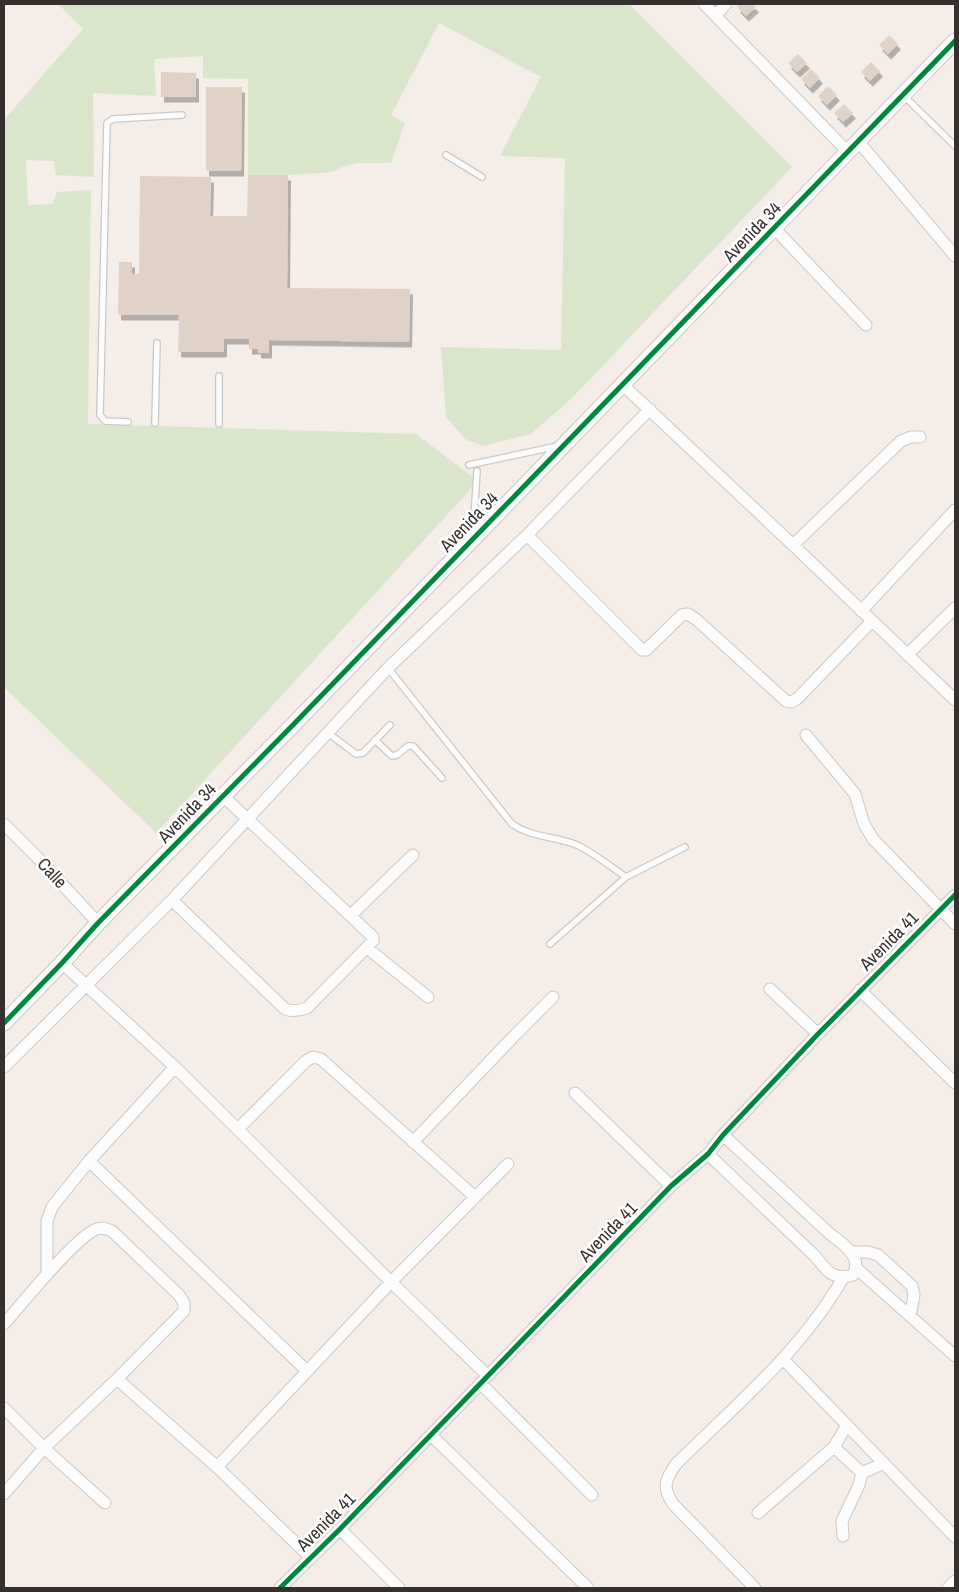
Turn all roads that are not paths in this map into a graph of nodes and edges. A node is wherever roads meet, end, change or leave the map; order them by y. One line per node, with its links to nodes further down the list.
1 (704, 4): 3 (street)
2 (726, 4): 3 (street)
3 (716, 15): 9 (street)
4 (955, 41): 5 (street, Avenida 34)
5 (903, 95): 7 (street, Avenida 34); 8 (lane)
6 (182, 115): 19 (lane)
7 (858, 141): 9 (street, Avenida 34); 13 (street)
8 (955, 146)
9 (848, 152): 12 (street, Avenida 34)
10 (446, 155): 11 (lane)
11 (482, 177)
12 (774, 228): 14 (street); 17 (street, Avenida 34)
13 (955, 256)
14 (866, 325)
15 (157, 343): 20 (lane)
16 (219, 376): 21 (lane)
17 (623, 385): 18 (street); 23 (street, Avenida 34)
18 (650, 409): 27 (street); 29 (street)
19 (128, 422)
20 (155, 423)
21 (219, 424)
22 (920, 437): 29 (street)
23 (565, 444): 24 (lane); 28 (street, Avenida 34)
24 (469, 465)
25 (477, 471): 28 (lane)
26 (955, 510): 31 (street)
27 (527, 535): 32 (street); 34 (street)
28 (472, 539): 41 (street, Avenida 34)
29 (793, 545): 31 (street)
30 (955, 608): 33 (street)
31 (861, 611): 32 (street)
32 (872, 621): 33 (street)
33 (907, 655): 35 (street)
34 (388, 668): 37 (street); 46 (lane)
35 (955, 700)
36 (390, 725): 39 (lane)
37 (328, 733): 39 (lane); 42 (street)
38 (806, 735): 49 (street)
39 (376, 740): 40 (lane)
40 (442, 778)
41 (223, 796): 42 (street); 51 (street, Avenida 34)
42 (249, 819): 48 (street); 50 (street)
43 (4, 824): 51 (street, Calle)
44 (685, 848): 46 (lane)
45 (413, 855): 50 (street)
46 (626, 877): 53 (lane)
47 (955, 895): 49 (street, Avenida 41)
48 (172, 900): 54 (street); 56 (street)
49 (940, 910): 52 (street); 58 (street, Avenida 41)
50 (351, 916): 54 (street)
51 (98, 923): 55 (street, Avenida 34)
52 (955, 924)
53 (550, 944)
54 (367, 948): 59 (street)
55 (62, 963): 56 (street); 61 (street, Avenida 34)
56 (87, 986): 63 (street); 64 (street)
57 (770, 989): 62 (street)
58 (860, 990): 62 (street, Avenida 41); 65 (street)
59 (428, 997)
60 (553, 997): 69 (street)
61 (4, 1023)
62 (818, 1034): 68 (street, Avenida 41)
63 (4, 1067)
64 (175, 1067): 67 (street); 71 (street)
65 (955, 1083)
66 (575, 1093): 73 (street)
67 (238, 1129): 69 (street); 79 (street)
68 (723, 1135): 70 (street, Avenida 41); 75 (street)
69 (413, 1142): 74 (street)
70 (708, 1154): 73 (street, Avenida 41); 78 (street)
71 (88, 1161): 77 (street); 84 (street)
72 (508, 1164): 74 (street)
73 (671, 1186): 86 (street, Avenida 41)
74 (475, 1197): 79 (street)
75 (850, 1252): 76 (street); 80 (street)
76 (856, 1268): 78 (street); 80 (street)
77 (47, 1274): 81 (street); 85 (street)
78 (843, 1278): 83 (street)
79 (391, 1282): 84 (street); 86 (street)
80 (910, 1316): 82 (street)
81 (4, 1324)
82 (955, 1356)
83 (783, 1359): 88 (street); 107 (street)
84 (308, 1371): 93 (street)
85 (117, 1379): 91 (street); 93 (street)
86 (483, 1379): 89 (street, Avenida 41); 96 (street)
87 (4, 1408): 91 (street)
88 (847, 1425): 90 (street); 92 (street)
89 (432, 1435): 99 (street, Avenida 41); 106 (street)
90 (834, 1447): 94 (street); 98 (street)
91 (44, 1448): 95 (street); 97 (street)
92 (884, 1463): 94 (street); 101 (street)
93 (217, 1467): 102 (street)
94 (862, 1473): 100 (street)
95 (4, 1494)
96 (592, 1495)
97 (105, 1503)
98 (758, 1513)
99 (340, 1529): 102 (street, Avenida 41); 105 (street)
100 (843, 1536)
101 (955, 1536)
102 (311, 1558): 104 (street, Avenida 41)
103 (955, 1581): 108 (street)
104 (280, 1588)
105 (399, 1588)
106 (588, 1588)
107 (755, 1588)
108 (948, 1588)

